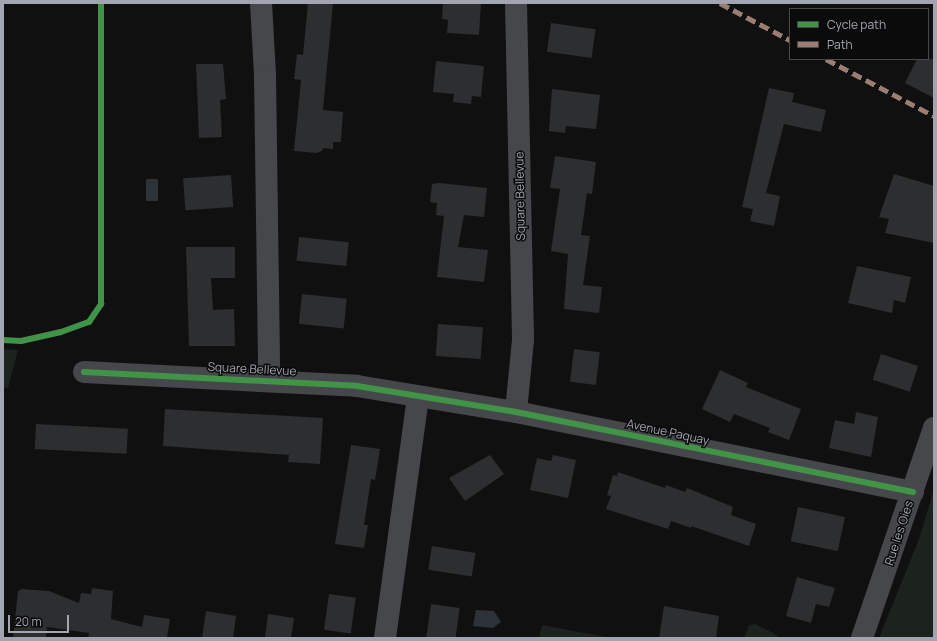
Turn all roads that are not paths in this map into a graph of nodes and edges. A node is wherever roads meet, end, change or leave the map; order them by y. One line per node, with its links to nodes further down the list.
1 (261, 3): 4 (street, Square Bellevue)
2 (516, 3): 6 (street, Square Bellevue)
3 (84, 372): 4 (street, Square Bellevue)
4 (269, 380): 5 (street, Square Bellevue)
5 (418, 398): 6 (street, Avenue Paquay); 9 (street)
6 (516, 412): 8 (street, Avenue Paquay)
7 (934, 428): 8 (street, Rue les Oies)
8 (913, 492): 10 (street, Rue les Oies)
9 (386, 638)
10 (862, 638)

